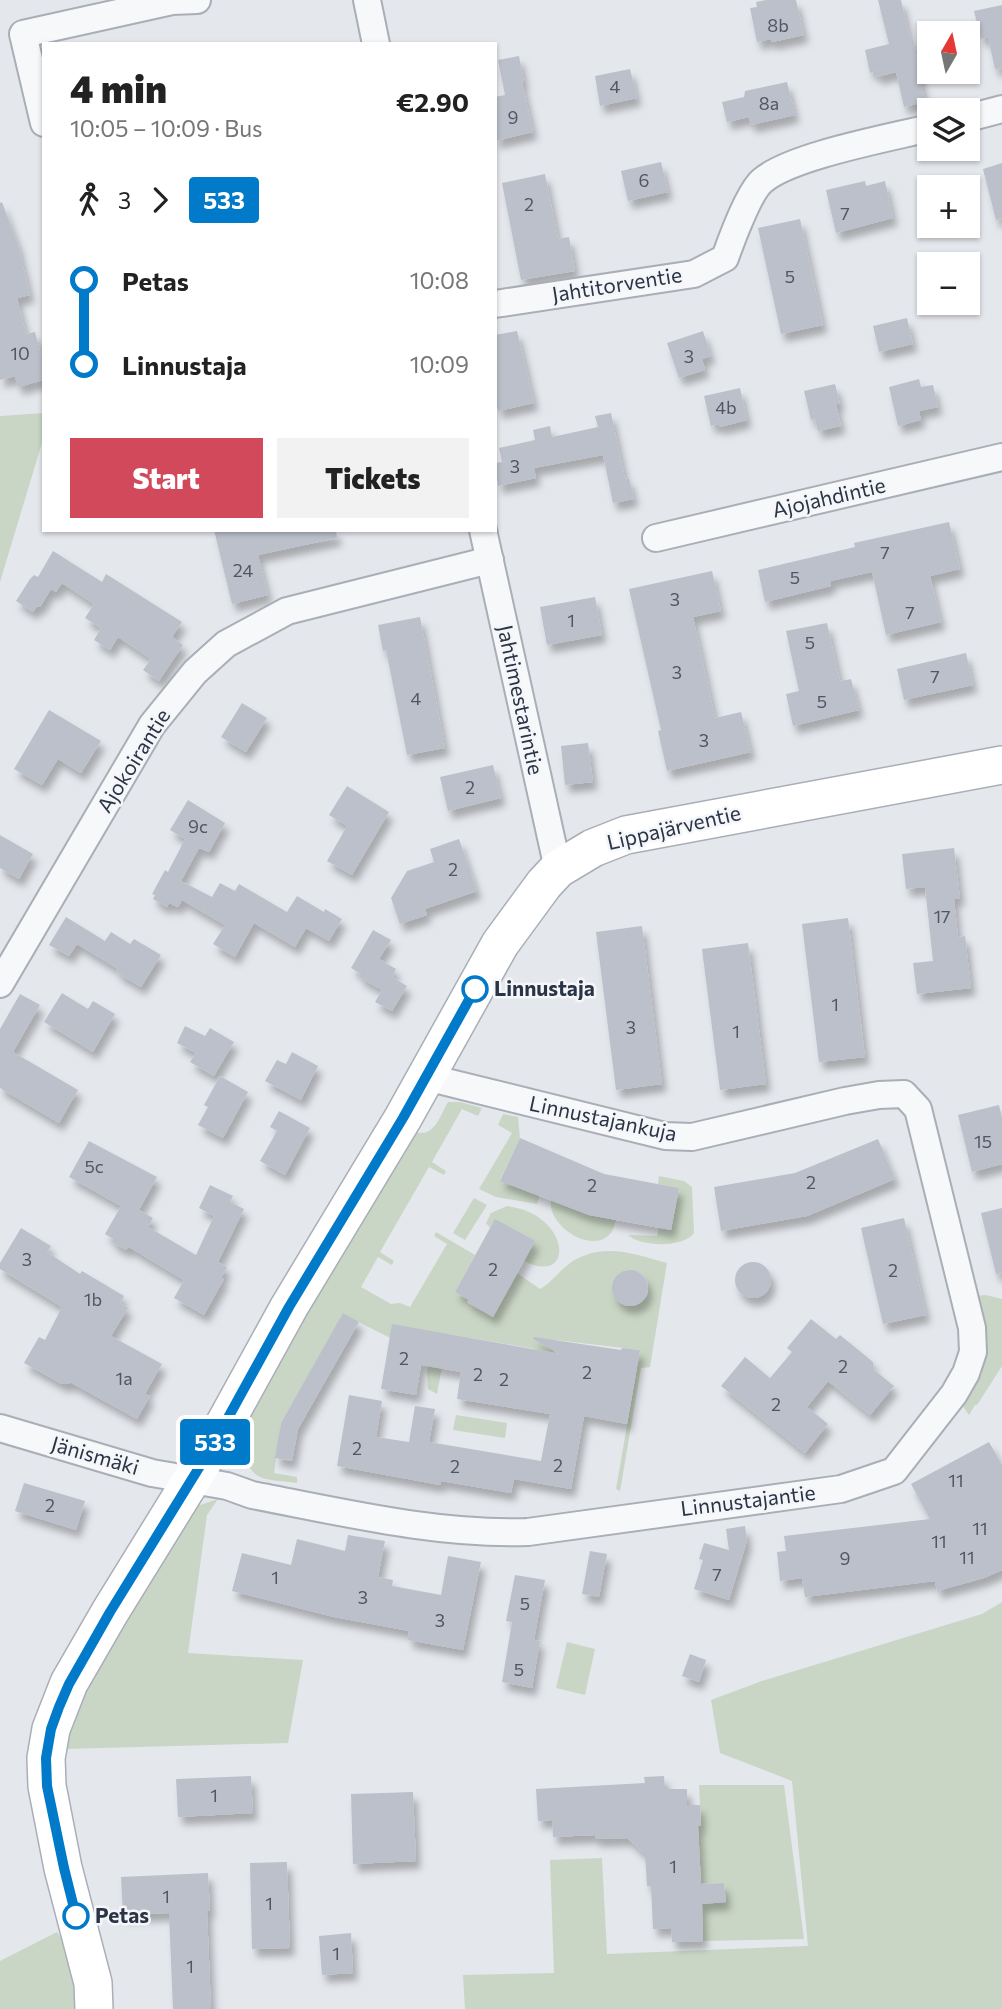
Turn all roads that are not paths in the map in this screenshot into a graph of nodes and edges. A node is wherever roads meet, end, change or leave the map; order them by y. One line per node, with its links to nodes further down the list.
1 (197, 0): 5 (street)
2 (366, 0): 3 (street)
3 (376, 42)
4 (1002, 109): 6 (street)
5 (42, 115)
6 (980, 115)
7 (917, 131): 8 (street, Jahtitorventie)
8 (497, 304)
9 (1002, 457): 11 (street, Ajojahdintie)
10 (483, 532): 12 (street, Jahtimestarintie)
11 (656, 538)
12 (490, 560): 14 (street, Jahtimestarintie); 15 (street, Ajokoirantie)
13 (1002, 765): 14 (main road, Lippajärventie)
14 (558, 869): 16 (main road, Lippajärventie)
15 (0, 984)
16 (426, 1077): 17 (street, Linnustajankuja); 19 (main road, Lippajärventie)
17 (904, 1094): 19 (street, Linnustajantie)
18 (0, 1428): 19 (street, Jänismäki)
19 (191, 1480): 20 (main road, Lippajärventie)
20 (98, 2000)

